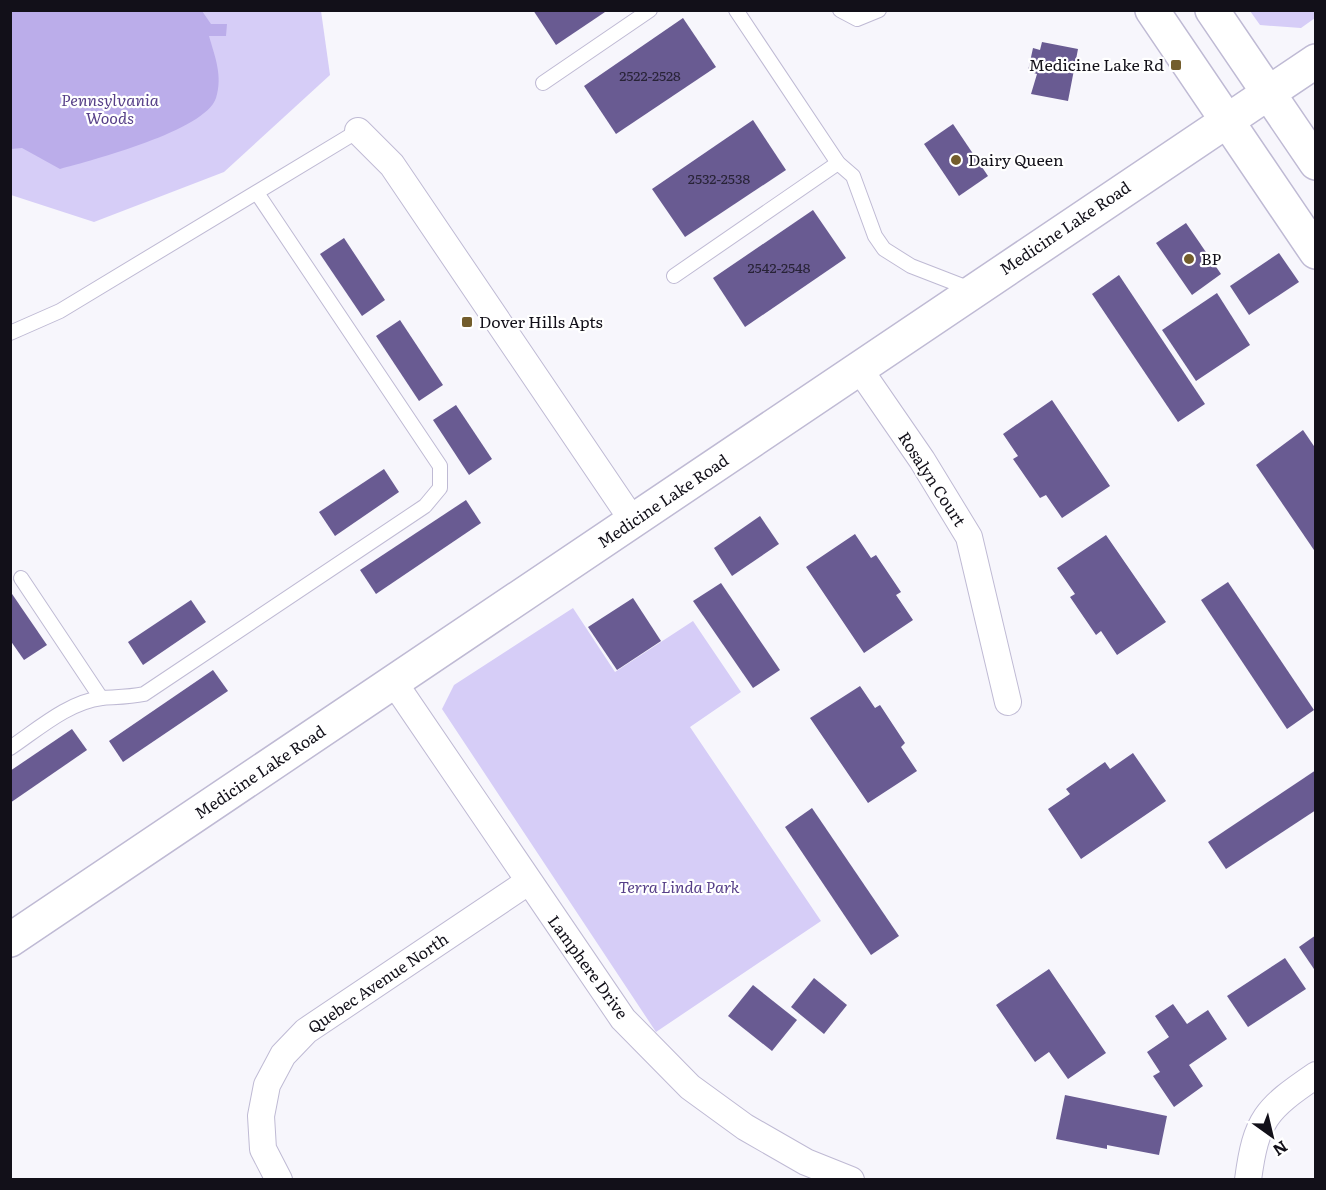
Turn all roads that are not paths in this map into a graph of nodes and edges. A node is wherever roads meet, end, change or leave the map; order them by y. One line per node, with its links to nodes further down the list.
1 (650, 10): 8 (lane)
2 (735, 10): 12 (lane)
3 (840, 10): 4 (lane)
4 (879, 10)
5 (1152, 10): 10 (street)
6 (1212, 10): 9 (street)
7 (1316, 61): 9 (street, Medicine Lake Road)
8 (543, 83)
9 (1268, 93): 10 (street, Medicine Lake Road); 13 (street)
10 (1224, 122): 15 (street); 17 (street, Medicine Lake Road)
11 (358, 131): 14 (lane); 20 (street)
12 (838, 163): 16 (lane); 17 (lane)
13 (1316, 163)
14 (257, 193): 18 (lane); 23 (lane)
15 (1316, 252)
16 (674, 276)
17 (974, 290): 19 (street, Medicine Lake Road)
18 (10, 333)
19 (860, 370): 20 (street, Medicine Lake Road); 24 (street, Rosalyn Court)
20 (633, 521): 22 (street, Medicine Lake Road)
21 (21, 578): 23 (lane)
22 (393, 681): 26 (street, Lamphere Drive); 27 (street, Medicine Lake Road)
23 (101, 698): 25 (lane)
24 (1008, 702)
25 (10, 748)
26 (528, 882): 29 (street, Quebec Avenue North); 30 (street, Lamphere Drive)
27 (10, 940)
28 (1316, 1076): 31 (street)
29 (279, 1179)
30 (851, 1179)
31 (1248, 1179)

